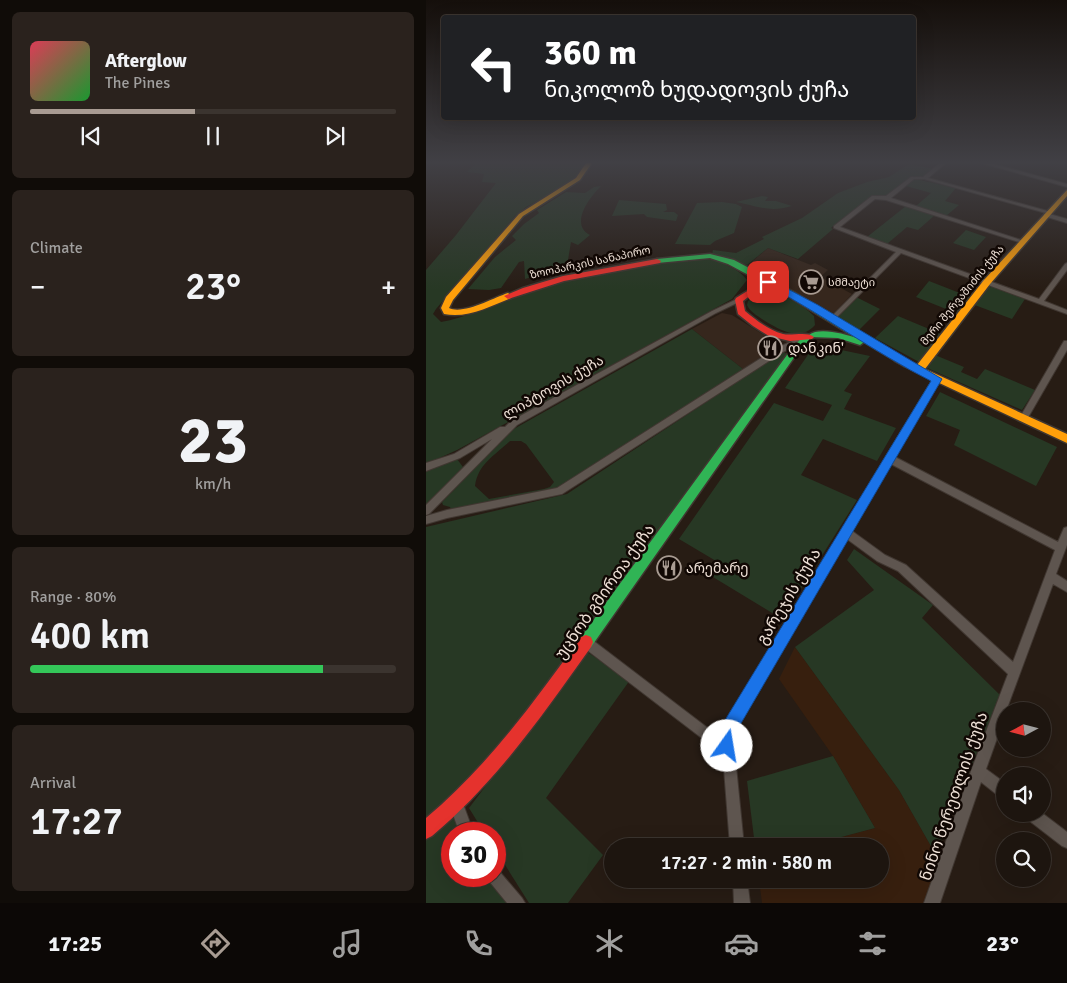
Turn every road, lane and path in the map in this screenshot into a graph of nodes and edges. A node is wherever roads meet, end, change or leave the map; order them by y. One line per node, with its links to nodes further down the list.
1 (537, 205): 11 (main road, ზოოპარკის სანაპირო)
2 (864, 205): 9 (street)
3 (909, 205): 8 (street)
4 (1017, 205): 6 (street)
5 (1056, 205): 6 (main road, მერი შერვაშიძის ქუჩა)
6 (1047, 214): 7 (street); 8 (main road, მერი შერვაშიძის ქუჩა)
7 (1067, 221)
8 (1021, 241): 12 (main road, მერი შერვაშიძის ქუჩა)
9 (900, 250): 12 (street); 21 (street)
10 (1067, 265): 16 (street)
11 (741, 268): 13 (main road); 14 (main road)
12 (987, 282): 16 (street); 28 (main road, მერი შერვაშიძის ქუჩა)
13 (783, 289): 14 (main road); 17 (main road)
14 (749, 291): 15 (main road)
15 (739, 300): 18 (street, ლიპტოვის ქუჩა); 20 (main road)
16 (1040, 302): 19 (street)
17 (820, 310): 21 (main road); 23 (main road, უცნობ გმირთა ქუჩა)
18 (714, 312): 20 (street); 31 (street, ლიპტოვის ქუჩა)
19 (1067, 312)
20 (746, 316): 26 (main road)
21 (833, 318): 22 (main road)
22 (843, 324): 24 (main road); 27 (main road)
23 (810, 337): 24 (main road); 26 (main road); 26 (main road, უცნობ გმირთა ქუჩა)
24 (852, 338): 27 (main road)
25 (1067, 343): 30 (street)
26 (786, 347): 39 (street); 46 (main road, უცნობ გმირთა ქუჩა)
27 (907, 364): 28 (main road)
28 (919, 370): 29 (main road)
29 (937, 379): 30 (main road); 34 (street, გარეჯის ქუჩა)
30 (1023, 419): 32 (main road)
31 (514, 423): 33 (street); 36 (street, ლიპტოვის ქუჩა)
32 (1067, 439)
33 (457, 456): 35 (street); 36 (street)
34 (890, 459): 42 (street, გარეჯის ქუჩა); 43 (street)
35 (426, 467)
36 (468, 468): 37 (street, ლიპტოვის ქუჩა)
37 (436, 501): 38 (street, ლიპტოვის ქუჩა); 39 (street)
38 (426, 511)
39 (447, 514): 40 (street)
40 (426, 520)
41 (1067, 531): 43 (street, ნინო წერეთლის ქუჩა)
42 (846, 532): 47 (street); 48 (street, გარეჯის ქუჩა)
43 (1060, 548): 44 (street, ნინო წერეთლის ქუჩა)
44 (1051, 577): 45 (street); 47 (street, ნინო წერეთლის ქუჩა)
45 (1067, 587)
46 (587, 643): 48 (street); 51 (main road, უცნობ გმირთა ქუჩა)
47 (1015, 672): 49 (street, ნინო წერეთლის ქუჩა)
48 (725, 736): 55 (street)
49 (978, 771): 50 (street); 61 (street, ნინო წერეთლის ქუჩა)
50 (996, 785)
51 (457, 804): 52 (street); 54 (main road, უცნობ გმირთა ქუჩა)
52 (463, 822)
53 (1042, 822): 56 (street)
54 (426, 830)
55 (736, 838)
56 (1067, 841)
57 (503, 887): 59 (street)
58 (741, 888): 60 (street)
59 (517, 903)
60 (742, 903)
61 (932, 903)

